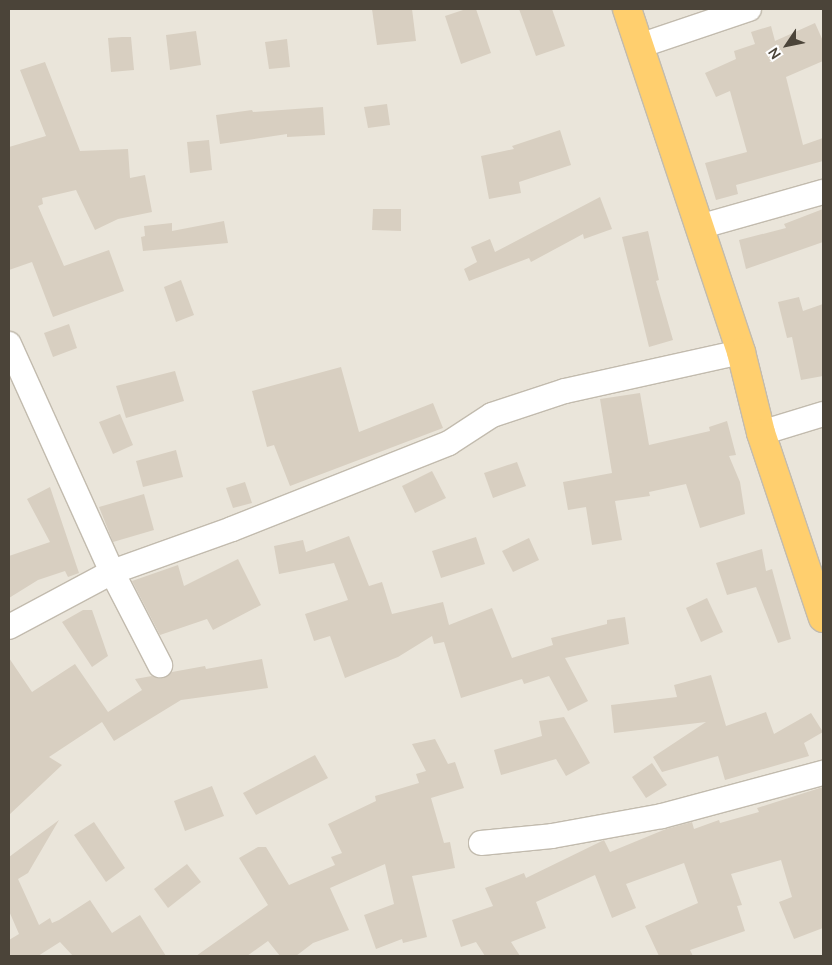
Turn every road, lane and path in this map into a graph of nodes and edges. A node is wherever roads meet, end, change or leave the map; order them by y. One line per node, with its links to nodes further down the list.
1 (627, 9): 3 (highway)
2 (749, 9): 3 (street)
3 (639, 46): 5 (highway)
4 (823, 192): 5 (street)
5 (699, 227): 7 (highway)
6 (9, 344): 10 (street)
7 (741, 352): 9 (highway); 10 (street)
8 (823, 414): 9 (street)
9 (761, 433): 11 (highway)
10 (112, 572): 12 (street); 13 (street)
11 (823, 614)
12 (9, 627)
13 (160, 665)
14 (823, 774): 15 (street)
15 (481, 843)

